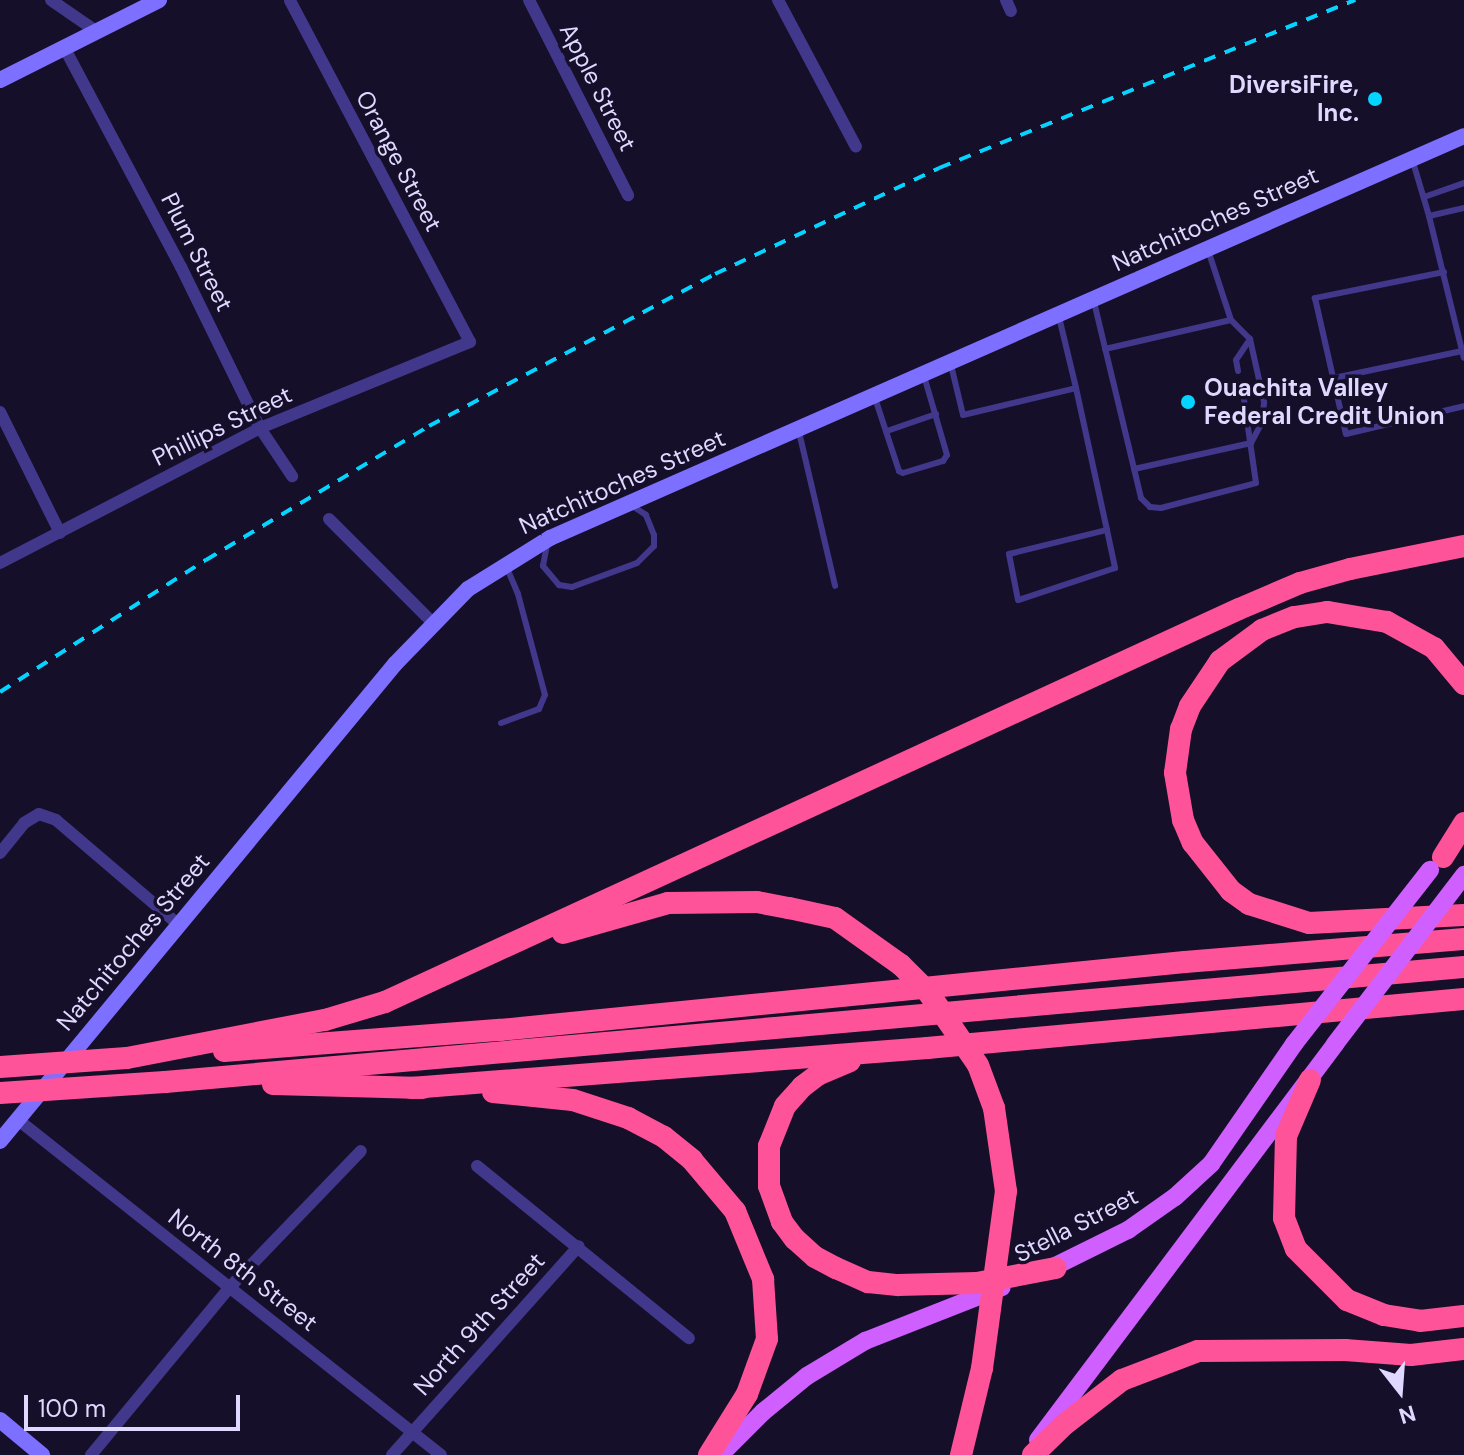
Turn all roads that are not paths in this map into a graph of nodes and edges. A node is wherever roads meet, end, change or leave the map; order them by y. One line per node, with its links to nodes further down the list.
1 (51, 0): 6 (street)
2 (159, 0): 6 (street)
3 (290, 0): 23 (street, Orange Street)
4 (529, 0): 13 (street, Apple Street)
5 (778, 0): 10 (street)
6 (96, 31): 7 (street)
7 (64, 47): 8 (street); 36 (street, Plum Street)
8 (0, 80)
9 (1464, 136): 11 (street, Natchitoches Street)
10 (856, 147)
11 (1412, 158): 14 (lane); 17 (street, Natchitoches Street)
12 (1464, 183): 14 (lane)
13 (628, 195)
14 (1424, 197): 16 (lane)
15 (1464, 208): 16 (lane)
16 (1429, 216): 18 (lane)
17 (1207, 248): 19 (street, Natchitoches Street); 21 (lane)
18 (1444, 272): 25 (lane); 29 (lane)
19 (1093, 298): 20 (street, Natchitoches Street); 24 (lane)
20 (1059, 314): 26 (street, Natchitoches Street); 30 (lane)
21 (1231, 320): 22 (lane); 24 (lane)
22 (1250, 339): 27 (lane); 39 (lane)
23 (470, 342): 36 (street, Phillips Street)
24 (1105, 349): 40 (lane)
25 (1463, 354): 29 (lane)
26 (950, 361): 28 (street, Natchitoches Street); 30 (lane)
27 (1238, 371)
28 (923, 374): 32 (street, Natchitoches Street); 35 (lane)
29 (1334, 378): 33 (lane)
30 (1076, 388): 44 (lane)
31 (1243, 393): 39 (lane)
32 (875, 395): 37 (street, Natchitoches Street); 38 (lane)
33 (1464, 406)
34 (0, 412): 45 (street)
35 (936, 414): 38 (lane); 38 (lane)
36 (260, 428): 41 (street, Plum Street); 45 (street, Phillips Street)
37 (798, 429): 42 (street, Natchitoches Street); 50 (lane)
38 (887, 431)
39 (1251, 443): 40 (lane); 40 (lane)
40 (1134, 469)
41 (292, 476)
42 (629, 503): 46 (street, Natchitoches Street); 46 (lane)
43 (329, 519): 51 (street)
44 (1107, 530): 44 (lane)
45 (60, 533): 48 (street, Phillips Street)
46 (550, 538): 49 (street, Natchitoches Street)
47 (1464, 546): 63 (highway)
48 (0, 563)
49 (498, 568): 51 (street, Natchitoches Street); 53 (lane)
50 (835, 586)
51 (433, 623): 59 (street, Natchitoches Street)
52 (1464, 684): 58 (highway)
53 (501, 723)
54 (1464, 826): 56 (highway)
55 (0, 853): 59 (street)
56 (1436, 863): 78 (main road, Stella Street, bridge)
57 (1464, 875): 69 (main road, bridge)
58 (1464, 915)
59 (179, 925): 73 (street, Natchitoches Street)
60 (1464, 939): 67 (highway)
61 (1464, 967): 70 (highway)
62 (1464, 999): 64 (highway)
63 (385, 1002): 67 (highway); 91 (highway, bridge)
64 (1399, 1005): 65 (highway); 66 (highway)
65 (1464, 1016)
66 (927, 1048): 71 (highway); 78 (highway)
67 (127, 1058): 68 (highway, bridge)
68 (0, 1067)
69 (1310, 1080): 80 (highway); 92 (main road)
70 (165, 1082): 71 (highway); 72 (highway, bridge)
71 (411, 1088): 89 (highway)
72 (0, 1093)
73 (17, 1119): 74 (street, Natchitoches Street); 79 (street, North 8th Street)
74 (0, 1141)
75 (361, 1151): 79 (street)
76 (477, 1166): 77 (street, North 9th Street)
77 (579, 1246): 81 (street, North 9th Street); 84 (street, North 9th Street)
78 (1056, 1268): 90 (main road, Stella Street)
79 (229, 1288): 84 (street, North 8th Street); 86 (street)
80 (1464, 1316)
81 (689, 1338)
82 (1464, 1349): 93 (highway)
83 (0, 1420): 85 (street)
84 (412, 1431): 87 (street, North 9th Street); 88 (street, North 8th Street)
85 (42, 1455)
86 (91, 1455)
87 (392, 1455)
88 (441, 1455)
89 (709, 1455)
90 (720, 1455)
91 (961, 1455)
92 (1027, 1455)
93 (1033, 1455)

